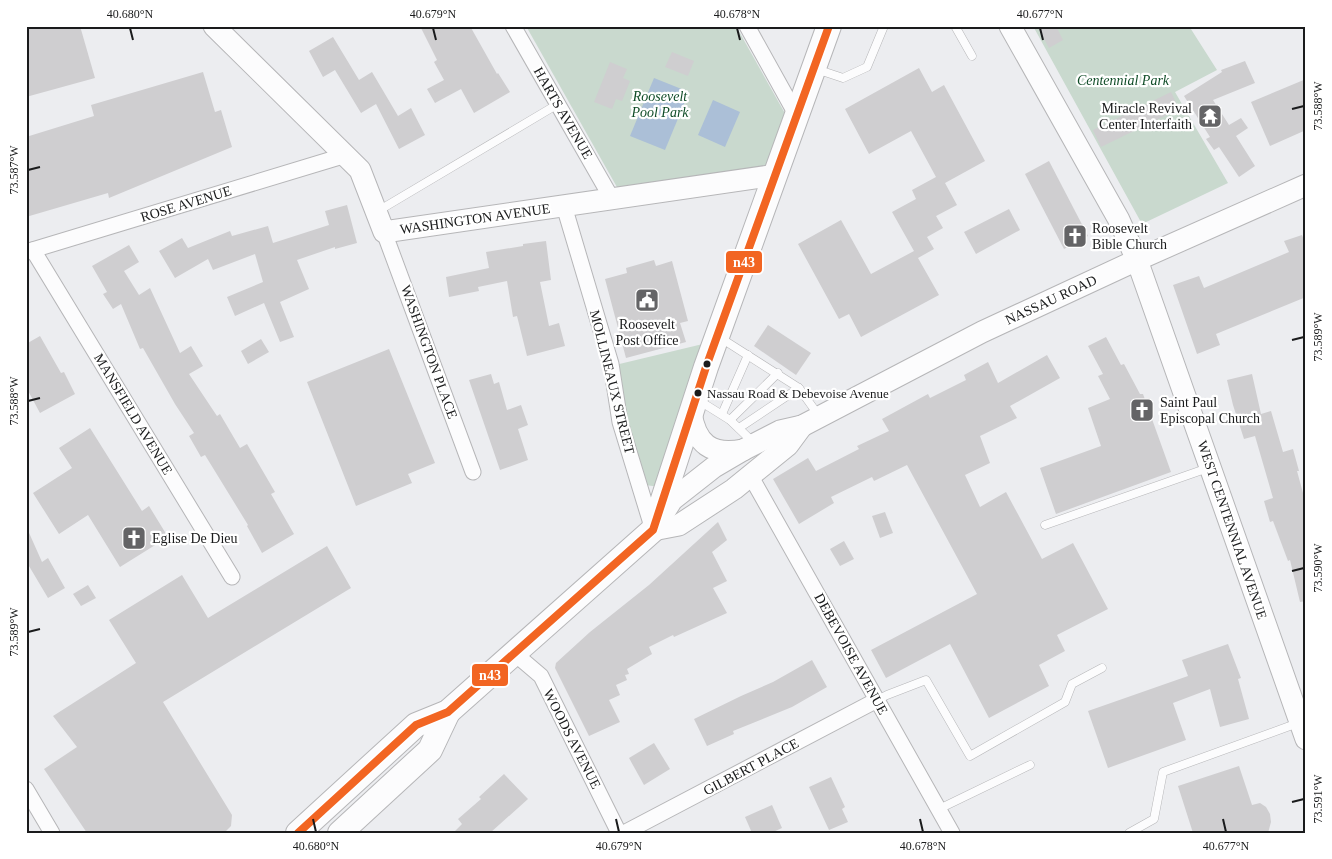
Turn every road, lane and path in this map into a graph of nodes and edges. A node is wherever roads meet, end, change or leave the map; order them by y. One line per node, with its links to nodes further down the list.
1 (214, 26): 12 (main road, WASHINGTON AVENUE)
2 (513, 26): 10 (street, HARTS AVENUE)
3 (747, 26): 11 (street)
4 (829, 26): 9 (main road)
5 (884, 26): 9 (lane)
6 (955, 26): 8 (lane)
7 (1010, 26): 20 (main road, WEST CENTENNIAL AVENUE)
8 (972, 56)
9 (814, 68): 11 (main road)
10 (558, 104): 15 (street, HARTS AVENUE); 17 (lane)
11 (797, 116): 13 (main road)
12 (346, 155): 17 (main road, WASHINGTON AVENUE); 19 (street, ROSE AVENUE)
13 (776, 175): 15 (main road, WASHINGTON AVENUE); 21 (main road)
14 (1306, 185): 20 (main road, NASSAU ROAD)
15 (612, 199): 16 (main road, WASHINGTON AVENUE)
16 (564, 206): 18 (main road, WASHINGTON AVENUE); 35 (street, MOLLINEAUX STREET)
17 (376, 212): 18 (main road, WASHINGTON AVENUE)
18 (384, 232): 32 (street, WASHINGTON PLACE)
19 (30, 251): 36 (street, MANSFIELD AVENUE)
20 (1137, 260): 28 (main road, NASSAU ROAD); 31 (main road, WEST CENTENNIAL AVENUE)
21 (718, 336): 22 (lane); 25 (main road)
22 (748, 355): 23 (lane); 26 (lane)
23 (778, 374): 24 (lane); 27 (lane)
24 (799, 388): 28 (lane); 29 (lane)
25 (694, 406): 26 (lane); 30 (main road); 35 (main road)
26 (722, 414): 27 (lane)
27 (730, 420): 29 (lane)
28 (810, 421): 30 (main road, NASSAU ROAD); 33 (main road, NASSAU ROAD)
29 (739, 428): 30 (lane)
30 (749, 447): 35 (main road, NASSAU ROAD)
31 (1210, 467): 34 (lane); 41 (main road, WEST CENTENNIAL AVENUE)
32 (474, 472)
33 (750, 475): 35 (main road, NASSAU ROAD); 39 (street, DEBEVOISE AVENUE)
34 (1045, 525)
35 (653, 530): 37 (main road, NASSAU ROAD)
36 (232, 577)
37 (514, 653): 40 (main road, NASSAU ROAD); 48 (street, WOODS AVENUE)
38 (1102, 668): 39 (lane)
39 (877, 700): 44 (street, DEBEVOISE AVENUE); 49 (street, GILBERT PLACE)
40 (448, 712): 46 (main road, NASSAU ROAD); 47 (main road, NASSAU ROAD)
41 (1303, 731): 51 (lane)
42 (1030, 765): 44 (lane)
43 (26, 789): 45 (street)
44 (939, 809): 50 (street, DEBEVOISE AVENUE)
45 (52, 833)
46 (298, 833)
47 (340, 833)
48 (619, 833)
49 (624, 833)
50 (952, 833)
51 (1129, 833)

